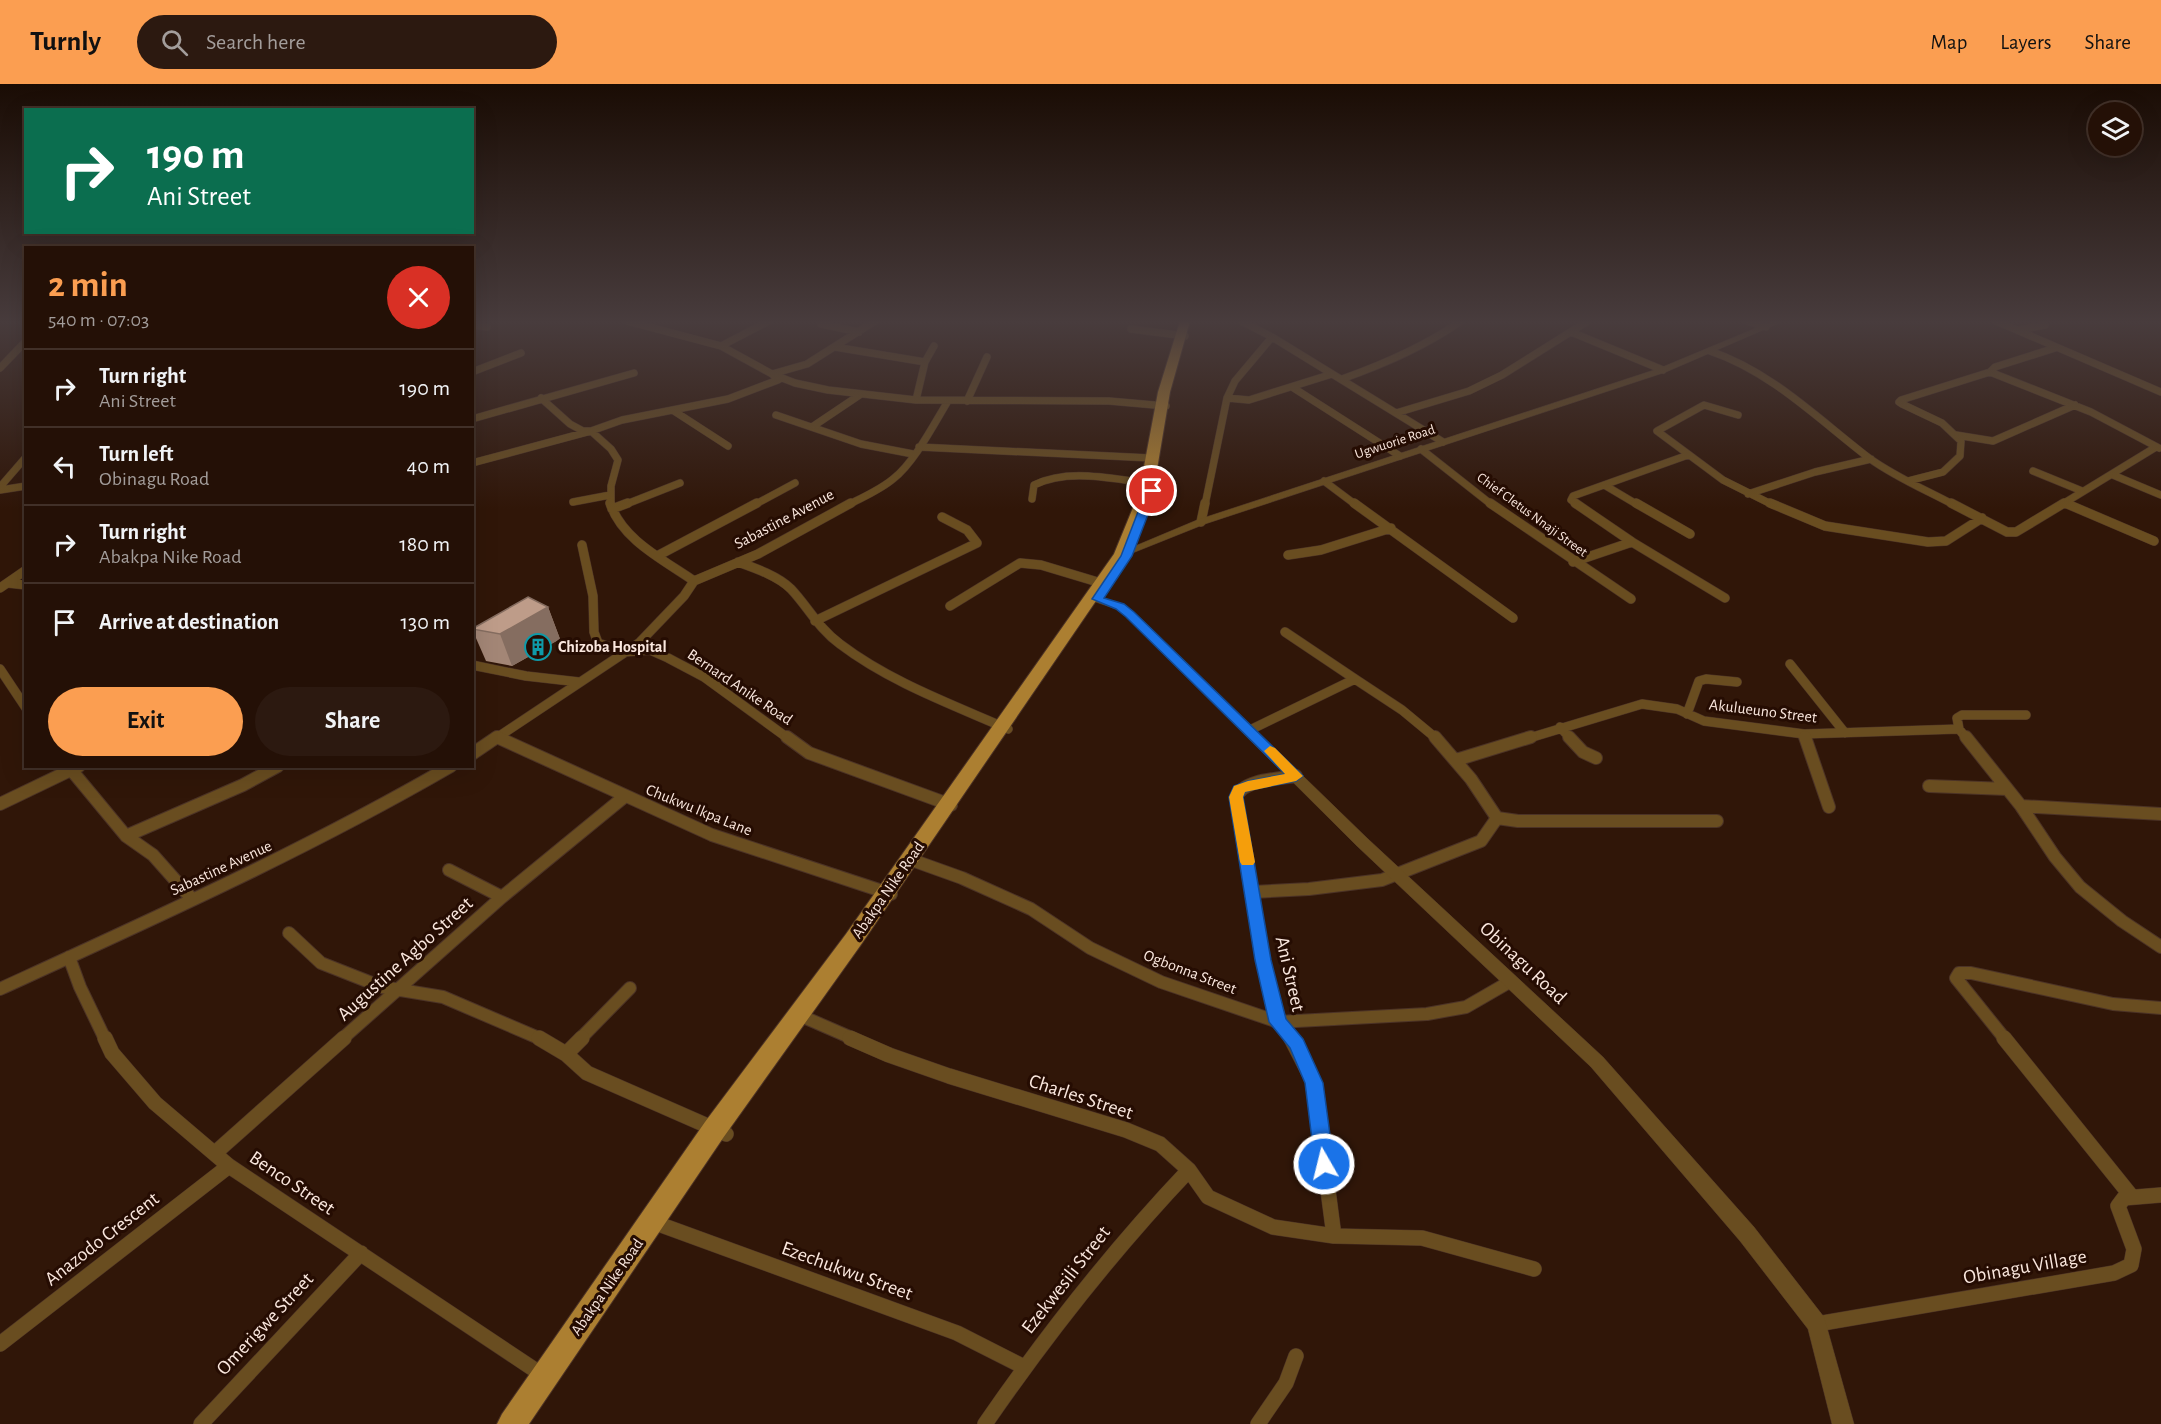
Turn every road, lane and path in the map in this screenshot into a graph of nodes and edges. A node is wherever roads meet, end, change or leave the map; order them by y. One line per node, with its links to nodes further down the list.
1 (595, 384): 19 (street)
2 (768, 384): 26 (street)
3 (803, 384): 18 (street)
4 (920, 384): 21 (street)
5 (975, 384): 23 (street)
6 (1169, 384): 25 (main road, Abakpa Nike Road)
7 (1234, 384): 20 (street)
8 (1303, 384): 16 (street)
9 (1349, 384): 27 (street)
10 (1484, 384): 27 (street)
11 (1622, 384): 34 (street, Ugwuorie Road)
12 (1772, 384): 43 (street)
13 (1955, 384): 33 (street)
14 (2020, 384): 24 (street)
15 (2141, 384): 17 (street)
16 (1292, 387): 20 (street); 40 (street)
17 (2161, 392)
18 (861, 394): 21 (street); 31 (street)
19 (541, 398): 30 (street); 32 (street)
20 (1227, 398): 65 (street)
21 (916, 400): 22 (street)
22 (948, 401): 23 (street); 38 (street, Sabastine Avenue)
23 (967, 401): 25 (street)
24 (2075, 405): 33 (street); 36 (street)
25 (1163, 406): 42 (main road, Abakpa Nike Road); 71 (main road, Abakpa Nike Road)
26 (674, 411): 32 (street); 35 (street)
27 (1396, 413): 34 (street)
28 (776, 415): 31 (street)
29 (1738, 415): 39 (street)
30 (474, 418)
31 (812, 427): 38 (street)
32 (591, 432): 44 (street); 57 (street)
33 (1956, 435): 48 (street)
34 (1443, 442): 37 (street, Ugwuorie Road)
35 (728, 446)
36 (2159, 448): 46 (street)
37 (1421, 449): 40 (street, Ugwuorie Road); 75 (street, Chief Cletus Nnaji Street)
38 (916, 451): 42 (street); 74 (street, Sabastine Avenue)
39 (1688, 455): 53 (street); 56 (street)
40 (1400, 456): 47 (street, Ugwuorie Road)
41 (24, 459): 54 (street)
42 (1152, 459): 51 (main road, Abakpa Nike Road)
43 (1871, 459): 48 (street); 56 (street)
44 (474, 462)
45 (2033, 471): 55 (street)
46 (2113, 475): 55 (street); 58 (street)
47 (1324, 481): 65 (street, Ugwuorie Road); 66 (street)
48 (1908, 481): 64 (street)
49 (680, 483): 62 (street)
50 (795, 483): 72 (street)
51 (1148, 483): 59 (street); 71 (main road, Abakpa Nike Road)
52 (24, 486): 54 (street)
53 (1606, 486): 67 (street); 68 (street)
54 (0, 488)
55 (2082, 491): 61 (street)
56 (1748, 494): 64 (street)
57 (610, 495): 60 (street); 62 (street)
58 (2161, 495)
59 (1032, 499)
60 (573, 502)
61 (2065, 502): 64 (street); 69 (street)
62 (612, 509): 72 (street)
63 (942, 517): 85 (street)
64 (1982, 518)
65 (1201, 522): 71 (street, Ugwuorie Road)
66 (1391, 528): 73 (street); 84 (street)
67 (1690, 534)
68 (1632, 542): 75 (street); 81 (street)
69 (2154, 542)
70 (582, 545): 87 (street, Bernard Anike Road)
71 (1125, 552): 80 (main road, Abakpa Nike Road)
72 (659, 555): 77 (street)
73 (1288, 555)
74 (738, 562): 77 (street, Sabastine Avenue); 85 (street)
75 (1573, 562): 82 (street, Chief Cletus Nnaji Street)
76 (24, 571): 78 (street)
77 (694, 581): 87 (street, Sabastine Avenue)
78 (4, 585): 79 (street)
79 (24, 585)
80 (1097, 593): 83 (street); 98 (main road, Abakpa Nike Road); 100 (street, Obinagu Road)
81 (1725, 598)
82 (1631, 599)
83 (950, 606)
84 (1513, 618)
85 (815, 621): 98 (street)
86 (1284, 632): 91 (street)
87 (624, 652): 92 (street, Sabastine Avenue); 115 (street, Bernard Anike Road)
88 (1790, 664): 101 (street)
89 (474, 666): 92 (street)
90 (0, 669): 94 (street)
91 (1355, 679): 100 (street); 106 (street)
92 (579, 682): 103 (street, Sabastine Avenue)
93 (1737, 682): 95 (street)
94 (24, 705)
95 (1687, 714): 97 (street, Akulueuno Street); 102 (street, Akulueuno Street)
96 (2026, 715): 99 (street)
97 (1560, 727): 105 (street); 106 (street, Akulueuno Street)
98 (1005, 728): 115 (main road, Abakpa Nike Road)
99 (1959, 729): 101 (street, Akulueuno Street); 112 (street)
100 (1250, 730): 110 (street, Obinagu Road)
101 (1845, 733): 102 (street, Akulueuno Street)
102 (1804, 734): 117 (street)
103 (499, 738): 104 (street, Sabastine Avenue); 113 (street, Chukwu Ikpa Lane)
104 (474, 753)
105 (1596, 758)
106 (1456, 760): 119 (street)
107 (73, 768): 114 (street); 121 (street)
108 (274, 768): 121 (street)
109 (445, 768): 128 (street, Sabastine Avenue)
110 (1296, 776): 124 (street, Obinagu Road); 125 (street, Ani Street)
111 (1929, 786): 112 (street)
112 (2007, 789): 116 (street)
113 (624, 797): 126 (street, Chukwu Ikpa Lane); 127 (street, Augustine Agbo Street)
114 (0, 804)
115 (952, 805): 122 (main road, Abakpa Nike Road)
116 (2021, 806): 118 (street); 130 (street)
117 (1828, 807)
118 (2161, 814)
119 (1497, 818): 120 (street); 124 (street)
120 (1717, 821)
121 (126, 836): 128 (street)
122 (913, 860): 126 (main road, Abakpa Nike Road); 138 (street, Ogbonna Street)
123 (449, 870): 127 (street)
124 (1398, 874): 125 (street); 132 (street, Obinagu Road)
125 (1253, 892): 138 (street, Ani Street)
126 (890, 894): 137 (main road, Abakpa Nike Road)
127 (502, 897): 135 (street, Augustine Agbo Street)
128 (192, 899): 131 (street, Sabastine Avenue)
129 (289, 933): 135 (street)
130 (2161, 947)
131 (69, 957): 133 (street, Sabastine Avenue); 141 (street, Benco Street)
132 (1510, 981): 138 (street, Ogbonna Street); 150 (street, Obinagu Road)
133 (0, 988)
134 (630, 988): 139 (street)
135 (401, 989): 139 (street); 141 (street, Augustine Agbo Street)
136 (2161, 1008): 145 (street)
137 (803, 1017): 140 (main road, Abakpa Nike Road); 143 (street, Charles Street)
138 (1278, 1022): 147 (street, Ani Street)
139 (566, 1054): 140 (street)
140 (720, 1132): 146 (main road, Abakpa Nike Road)
141 (215, 1153): 142 (street, Benco Street)
142 (229, 1166): 148 (street, Benco Street); 151 (street, Anazodo Crescent)
143 (1189, 1170): 147 (street, Charles Street); 153 (street, Ezekwesili Street)
144 (2161, 1195): 145 (street)
145 (2132, 1197): 150 (street, Obinagu Village)
146 (658, 1224): 153 (street, Ezechukwu Street); 154 (main road, Abakpa Nike Road)
147 (1334, 1236): 149 (street, Charles Street)
148 (361, 1253): 154 (street, Benco Street); 155 (street, Omerigwe Street)
149 (1534, 1269)
150 (1817, 1324): 160 (street, Obinagu Road)
151 (0, 1344)
152 (1296, 1356): 159 (street)
153 (1024, 1367): 158 (street, Ezekwesili Street)
154 (550, 1380): 156 (main road, Abakpa Nike Road); 157 (main road, Abakpa Nike Road)
155 (201, 1424)
156 (512, 1424)
157 (527, 1424)
158 (984, 1424)
159 (1258, 1424)
160 (1843, 1424)

